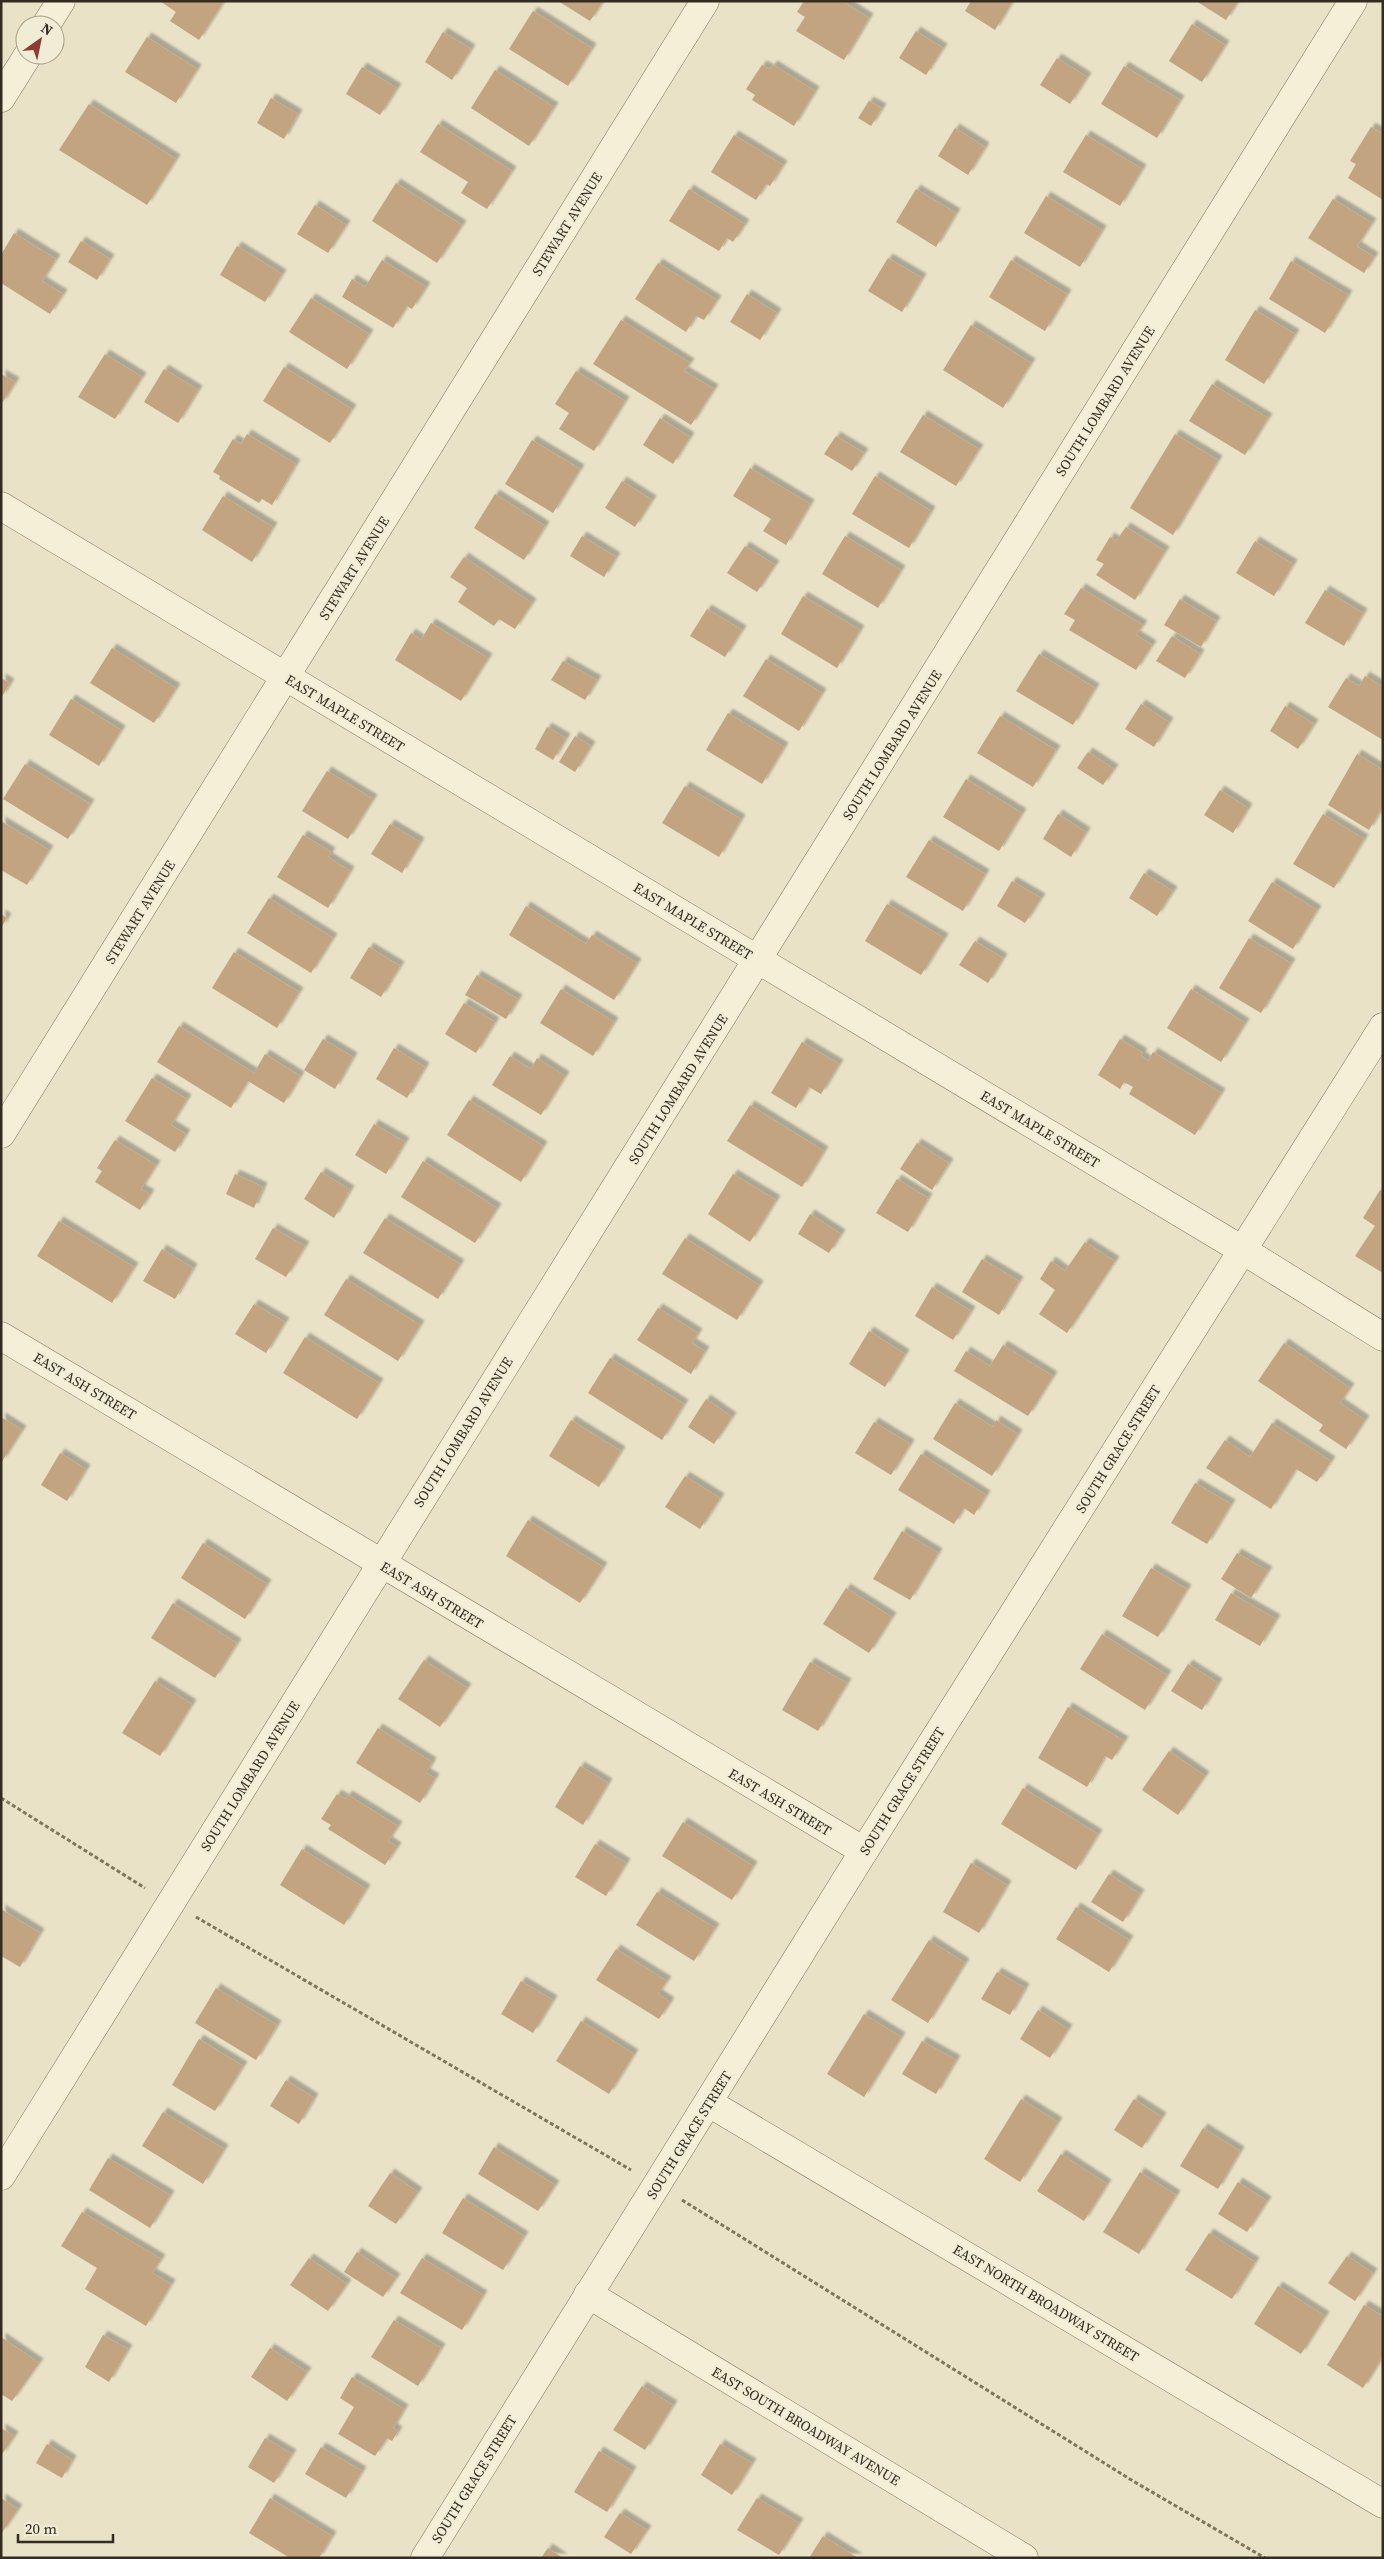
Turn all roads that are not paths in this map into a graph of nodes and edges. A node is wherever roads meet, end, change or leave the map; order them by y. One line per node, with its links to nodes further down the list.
1 (61, 1): 4 (street)
2 (705, 1): 8 (street, STEWART AVENUE)
3 (1353, 1): 9 (street, SOUTH LOMBARD AVENUE)
4 (52, 15)
5 (22, 65): 6 (street)
6 (1, 98)
7 (1, 506): 8 (street, EAST MAPLE STREET)
8 (287, 678): 9 (street, EAST MAPLE STREET); 11 (street, STEWART AVENUE)
9 (759, 960): 12 (street, EAST MAPLE STREET); 15 (street, SOUTH LOMBARD AVENUE)
10 (1383, 1027): 12 (street, SOUTH GRACE STREET)
11 (1, 1134)
12 (1244, 1251): 14 (street, EAST MAPLE STREET); 16 (street, SOUTH GRACE STREET)
13 (1, 1336): 15 (street, EAST ASH STREET)
14 (1383, 1337)
15 (380, 1564): 16 (street, EAST ASH STREET); 18 (street, SOUTH LOMBARD AVENUE)
16 (864, 1851): 17 (street, SOUTH GRACE STREET)
17 (709, 2103): 19 (street, SOUTH GRACE STREET); 20 (street, EAST NORTH BROADWAY STREET)
18 (1, 2176)
19 (588, 2294): 21 (street, SOUTH GRACE STREET); 22 (street, EAST SOUTH BROADWAY AVENUE)
20 (1383, 2504)
21 (425, 2558)
22 (1024, 2558)

